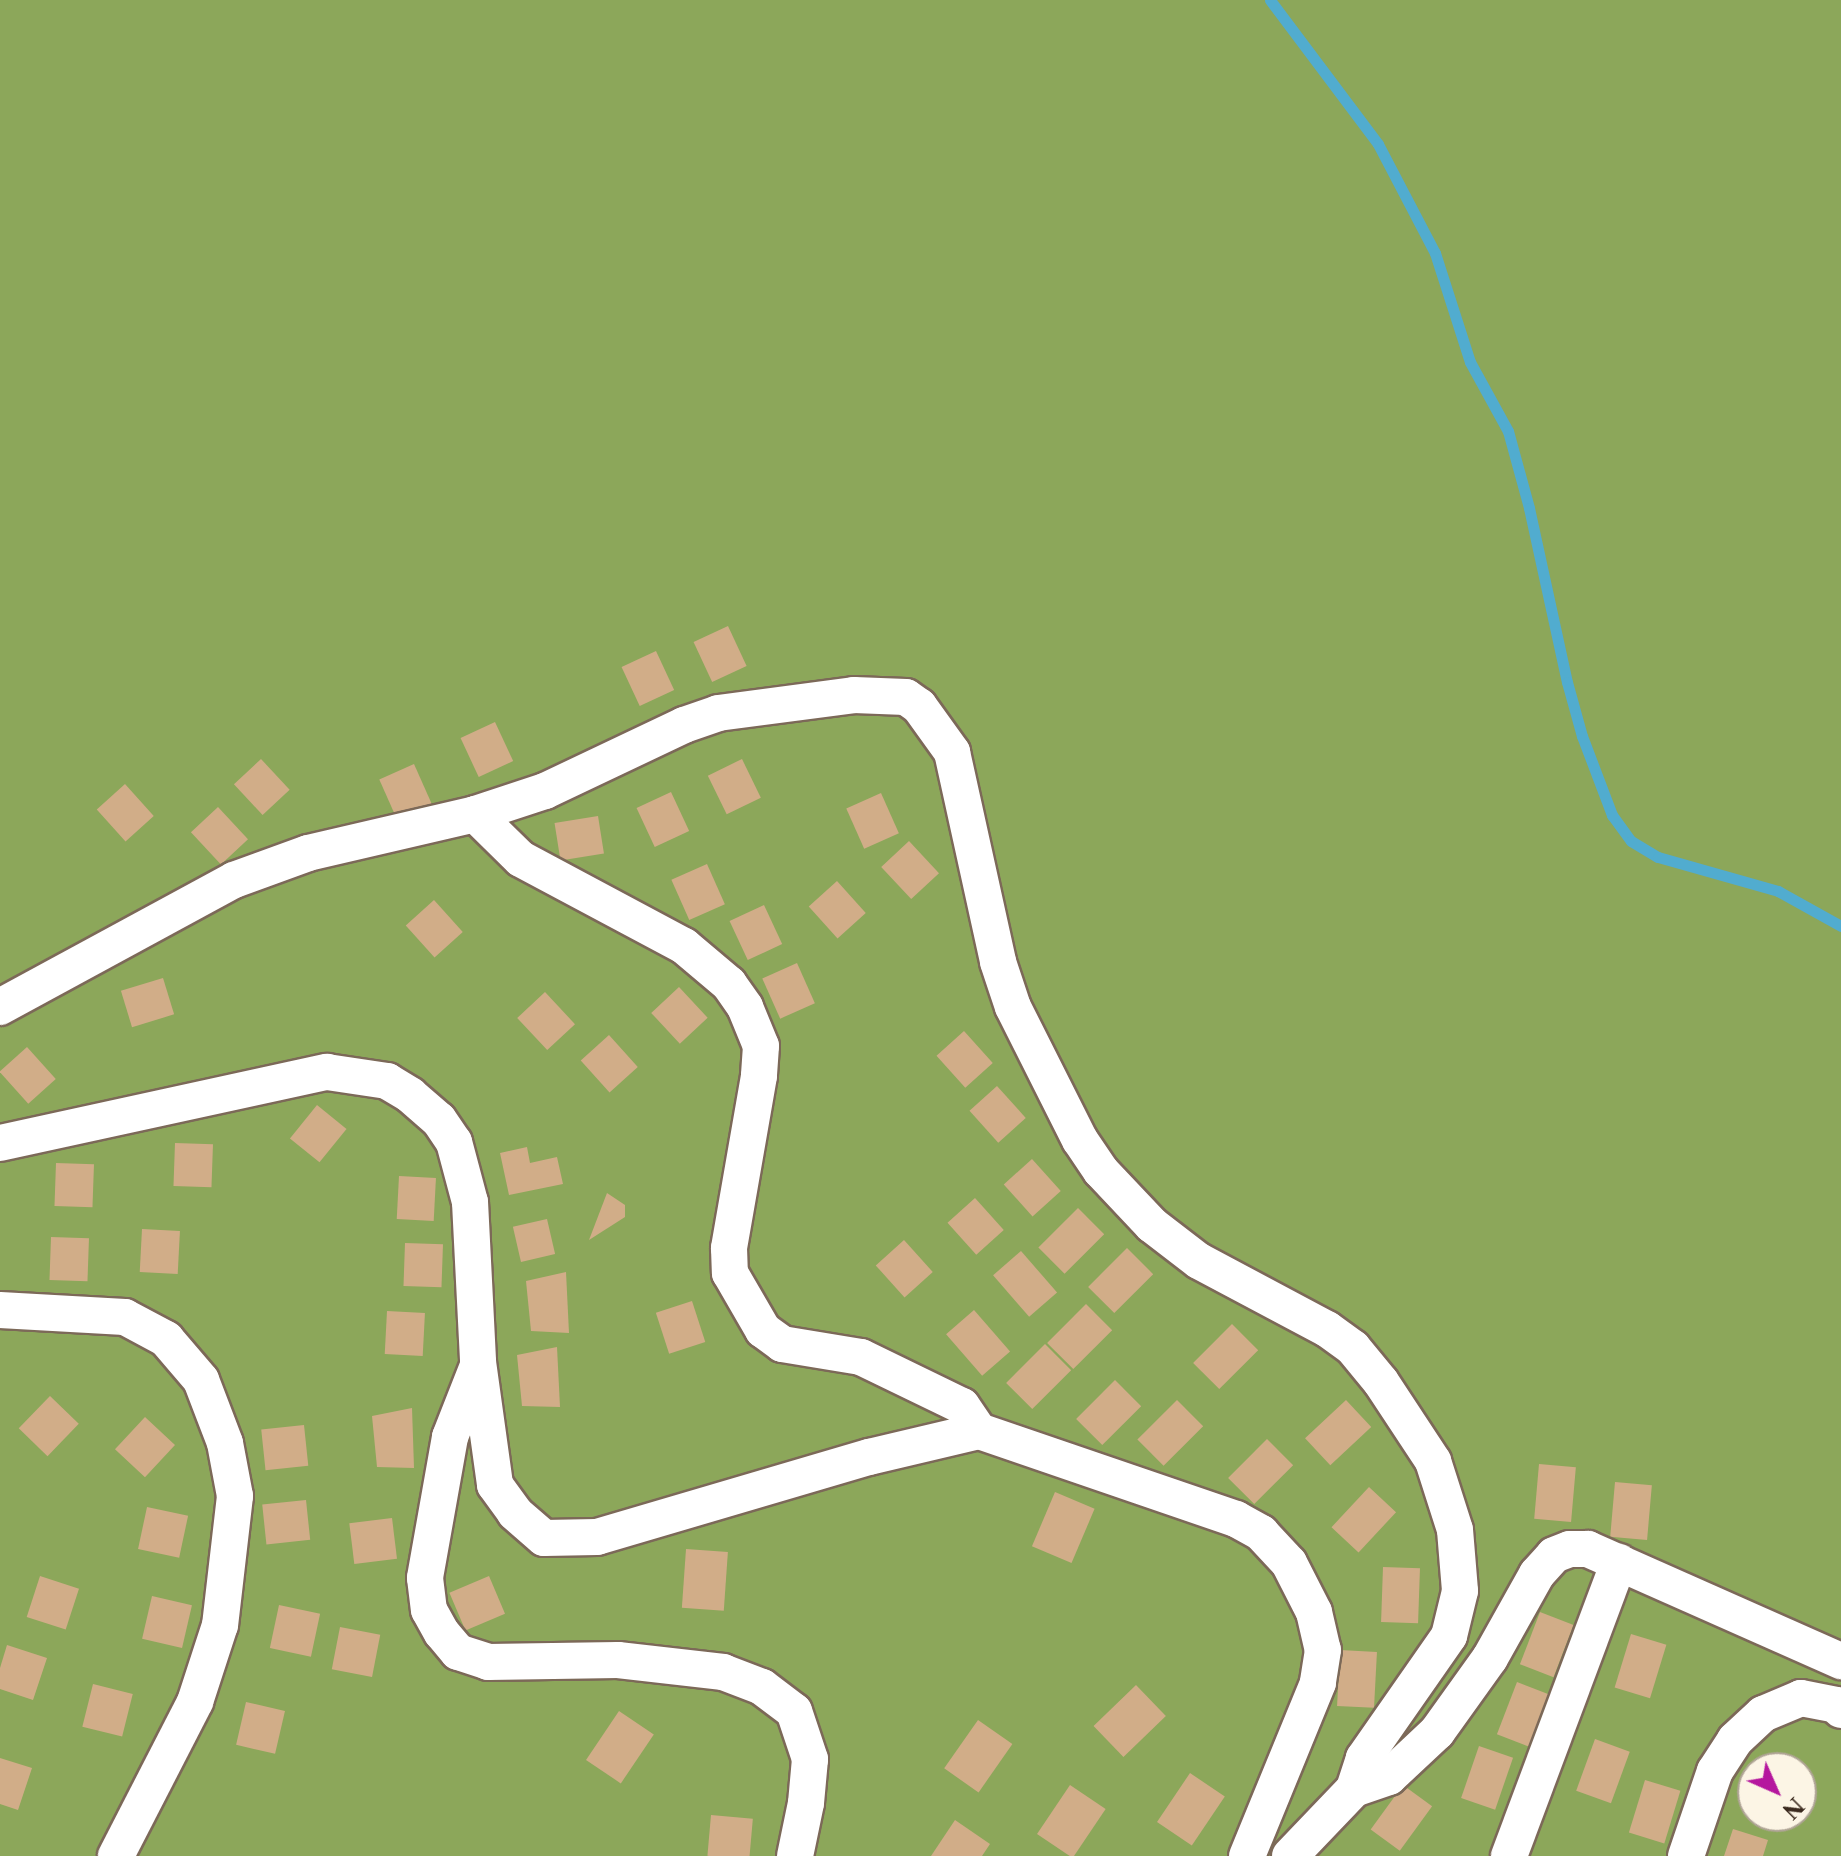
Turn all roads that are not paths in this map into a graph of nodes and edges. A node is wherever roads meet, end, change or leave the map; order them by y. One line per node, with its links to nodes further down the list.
1 (475, 814): 2 (street); 6 (street); 10 (street)
2 (0, 1007)
3 (0, 1143): 5 (street)
4 (0, 1310): 11 (street)
5 (478, 1362): 6 (street); 12 (street)
6 (979, 1431): 13 (street)
7 (1619, 1562): 8 (street); 10 (street); 15 (street)
8 (1841, 1661)
9 (1841, 1710): 16 (street)
10 (1354, 1789): 14 (street)
11 (116, 1856)
12 (795, 1856)
13 (1247, 1856)
14 (1290, 1856)
15 (1509, 1856)
16 (1686, 1856)

